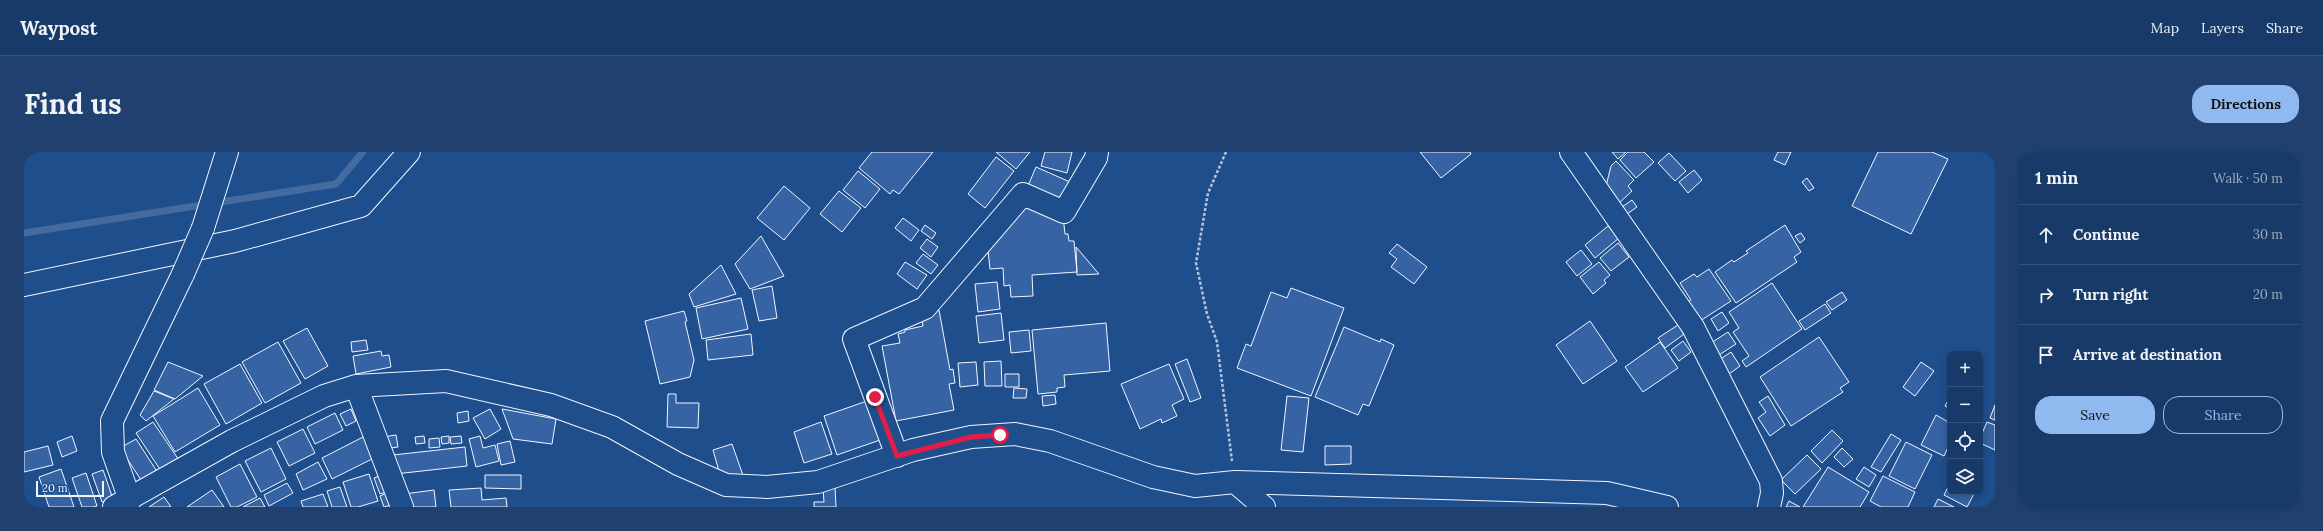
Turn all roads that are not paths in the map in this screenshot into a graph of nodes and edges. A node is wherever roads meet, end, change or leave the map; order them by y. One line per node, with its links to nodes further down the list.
1 (227, 152): 9 (street, bridge)
2 (409, 152): 5 (street)
3 (1097, 152): 7 (street)
4 (1571, 152): 13 (street)
5 (24, 285)
6 (356, 386): 7 (street); 9 (street); 10 (street)
7 (897, 456): 8 (street)
8 (1235, 482): 11 (street); 12 (street)
9 (122, 504)
10 (402, 507)
11 (1264, 507)
12 (1666, 507)
13 (1769, 507)

